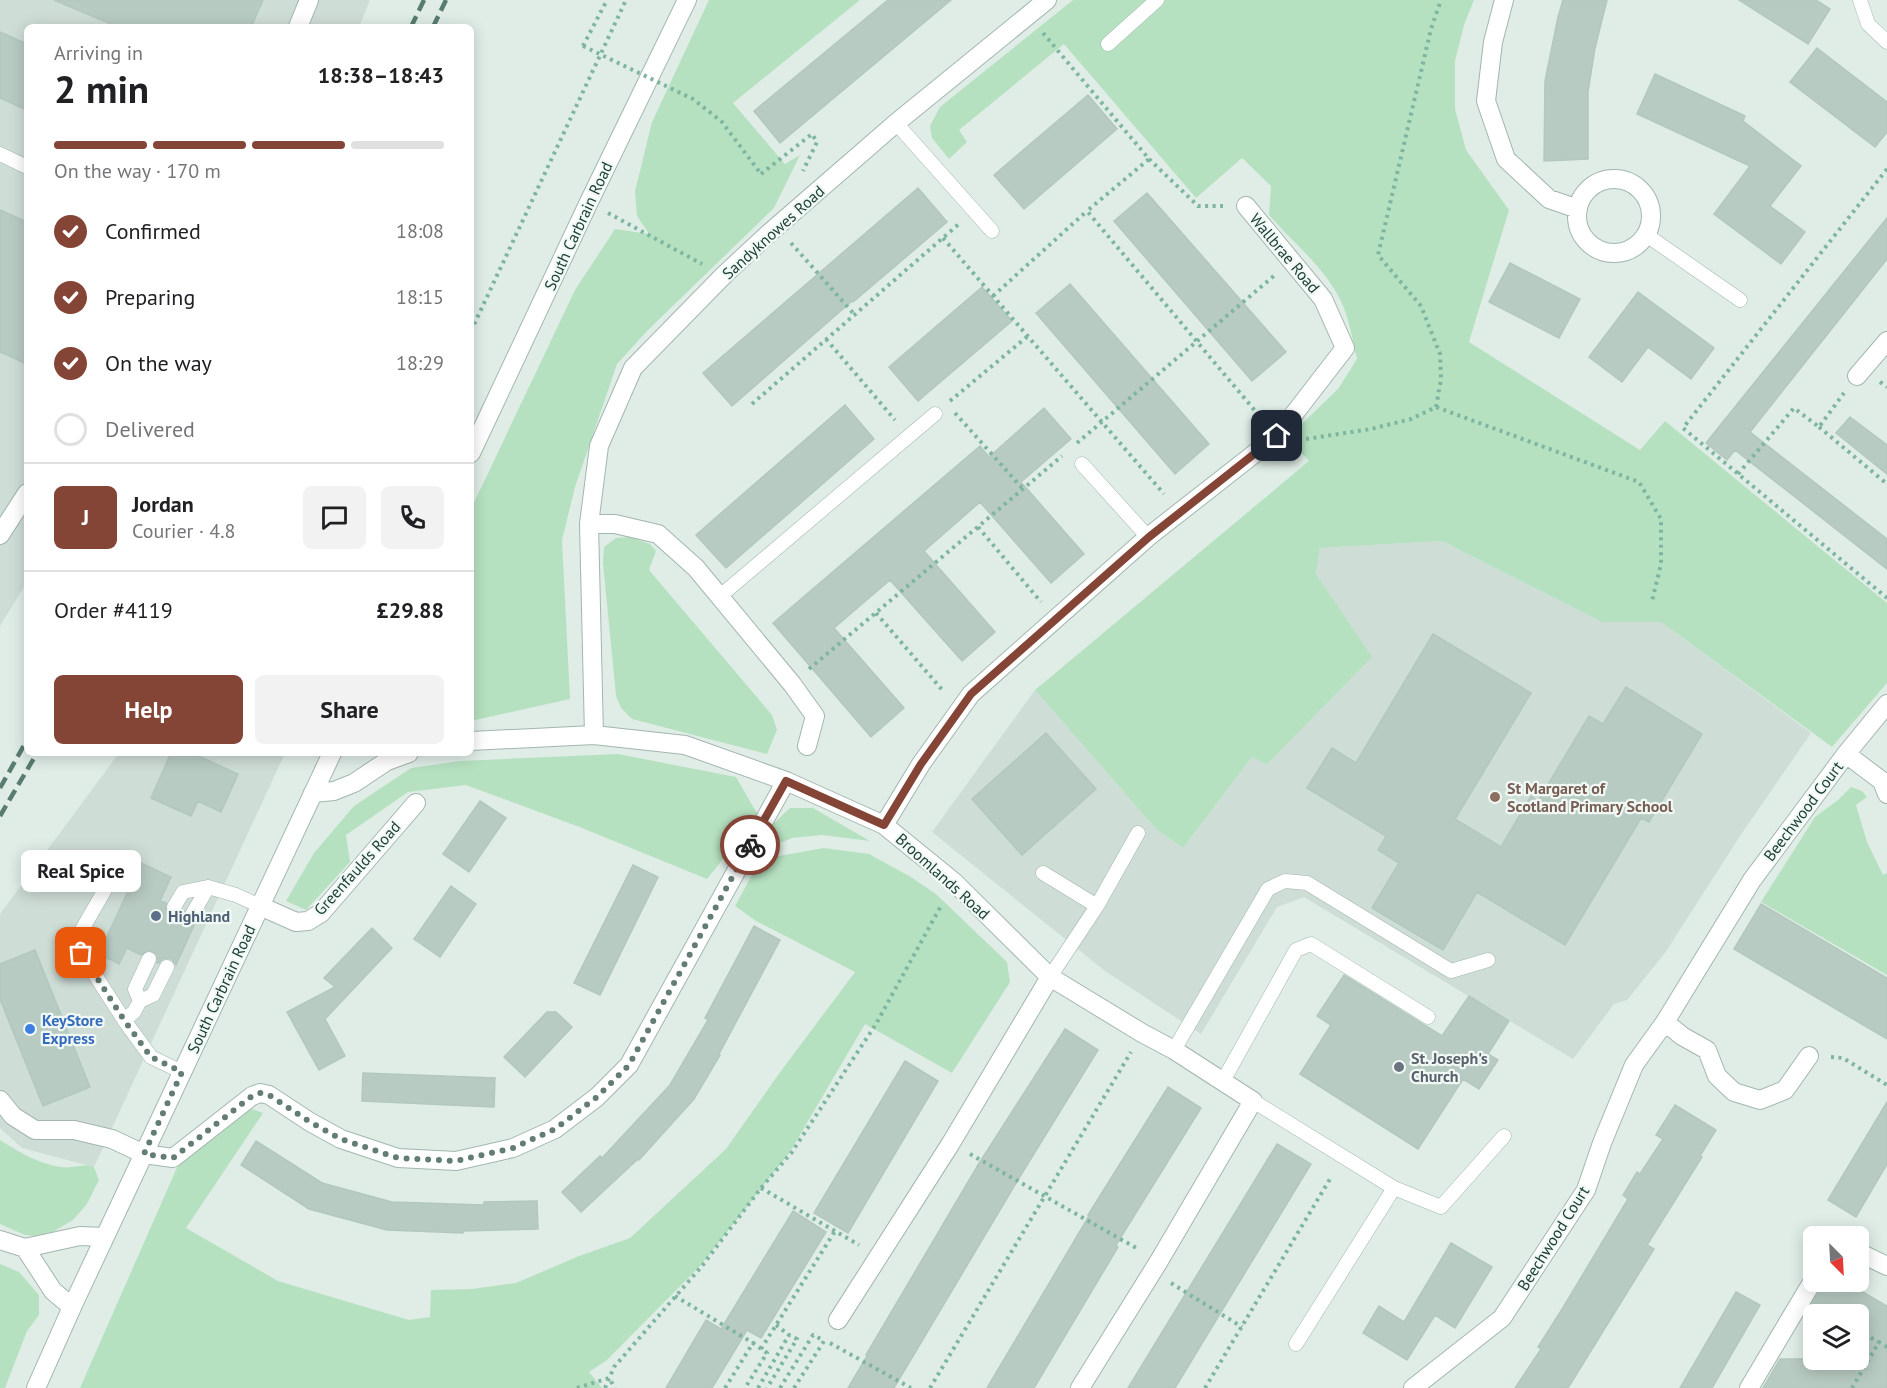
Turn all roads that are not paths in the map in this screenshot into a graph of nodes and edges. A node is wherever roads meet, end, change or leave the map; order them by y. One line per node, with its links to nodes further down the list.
1 (309, 0): 7 (street)
2 (687, 0): 21 (street, South Carbrain Road)
3 (1047, 0): 10 (street, Sandyknowes Road)
4 (1157, 0): 9 (lane)
5 (1504, 0): 14 (street)
6 (1860, 0): 8 (lane)
7 (299, 24)
8 (1887, 42)
9 (1108, 44)
10 (896, 123): 15 (lane); 24 (street, Sandyknowes Road)
11 (0, 154): 12 (lane)
12 (24, 166)
13 (1246, 206): 26 (street, Wallbrae Road)
14 (1578, 209): 16 (street); 16 (street)
15 (992, 231)
16 (1645, 234): 17 (lane)
17 (1740, 300)
18 (1887, 340): 19 (street)
19 (1857, 376)
20 (935, 414): 27 (lane)
21 (474, 447)
22 (1082, 464): 26 (lane)
23 (24, 499): 25 (street)
24 (589, 524): 27 (street); 29 (street, Sandyknowes Road)
25 (0, 535)
26 (1149, 537): 39 (street, Wallbrae Road)
27 (719, 597): 31 (street)
28 (1887, 704): 32 (street, Beechwood Court)
29 (594, 735): 30 (street, Broomlands Road); 35 (street, Broomlands Road)
30 (474, 741)
31 (807, 746)
32 (1846, 754): 37 (street, Beechwood Court); 55 (street, Beechwood Court)
33 (331, 756): 36 (street, South Carbrain Road)
34 (401, 756): 36 (street)
35 (786, 781): 39 (street, Broomlands Road); 63 (street)
36 (313, 793): 44 (street, South Carbrain Road)
37 (1887, 794)
38 (416, 803): 44 (street, Greenfaulds Road)
39 (884, 825): 51 (street, Broomlands Road)
40 (1138, 833): 45 (lane)
41 (1043, 873): 45 (lane)
42 (114, 874): 54 (lane)
43 (208, 886): 44 (lane); 46 (lane); 47 (lane)
44 (260, 906): 58 (street, South Carbrain Road)
45 (1097, 906): 51 (lane)
46 (174, 907)
47 (192, 915)
48 (149, 958): 52 (lane)
49 (1488, 960): 56 (lane)
50 (167, 967): 52 (lane)
51 (1050, 977): 56 (street, Broomlands Road); 72 (street)
52 (140, 1001): 54 (lane)
53 (1428, 1017): 59 (lane)
54 (124, 1020): 58 (lane)
55 (1665, 1022): 57 (street); 76 (street, Beechwood Court)
56 (1174, 1050): 59 (street, Broomlands Road)
57 (1809, 1056)
58 (182, 1072): 63 (street, South Carbrain Road)
59 (1223, 1081): 61 (street, Broomlands Road)
60 (0, 1100): 63 (street)
61 (1253, 1101): 64 (lane); 75 (street)
62 (1504, 1136): 64 (lane)
63 (144, 1154): 65 (street, South Carbrain Road)
64 (1394, 1188): 73 (lane)
65 (104, 1237): 67 (street); 71 (street, South Carbrain Road)
66 (0, 1240): 67 (street)
67 (25, 1248): 71 (street)
68 (1869, 1257): 69 (street)
69 (1887, 1266)
70 (1806, 1292): 77 (street)
71 (72, 1307): 74 (street, South Carbrain Road)
72 (837, 1320)
73 (1296, 1344)
74 (36, 1388)
75 (1080, 1388)
76 (1413, 1388)
77 (1749, 1388)

